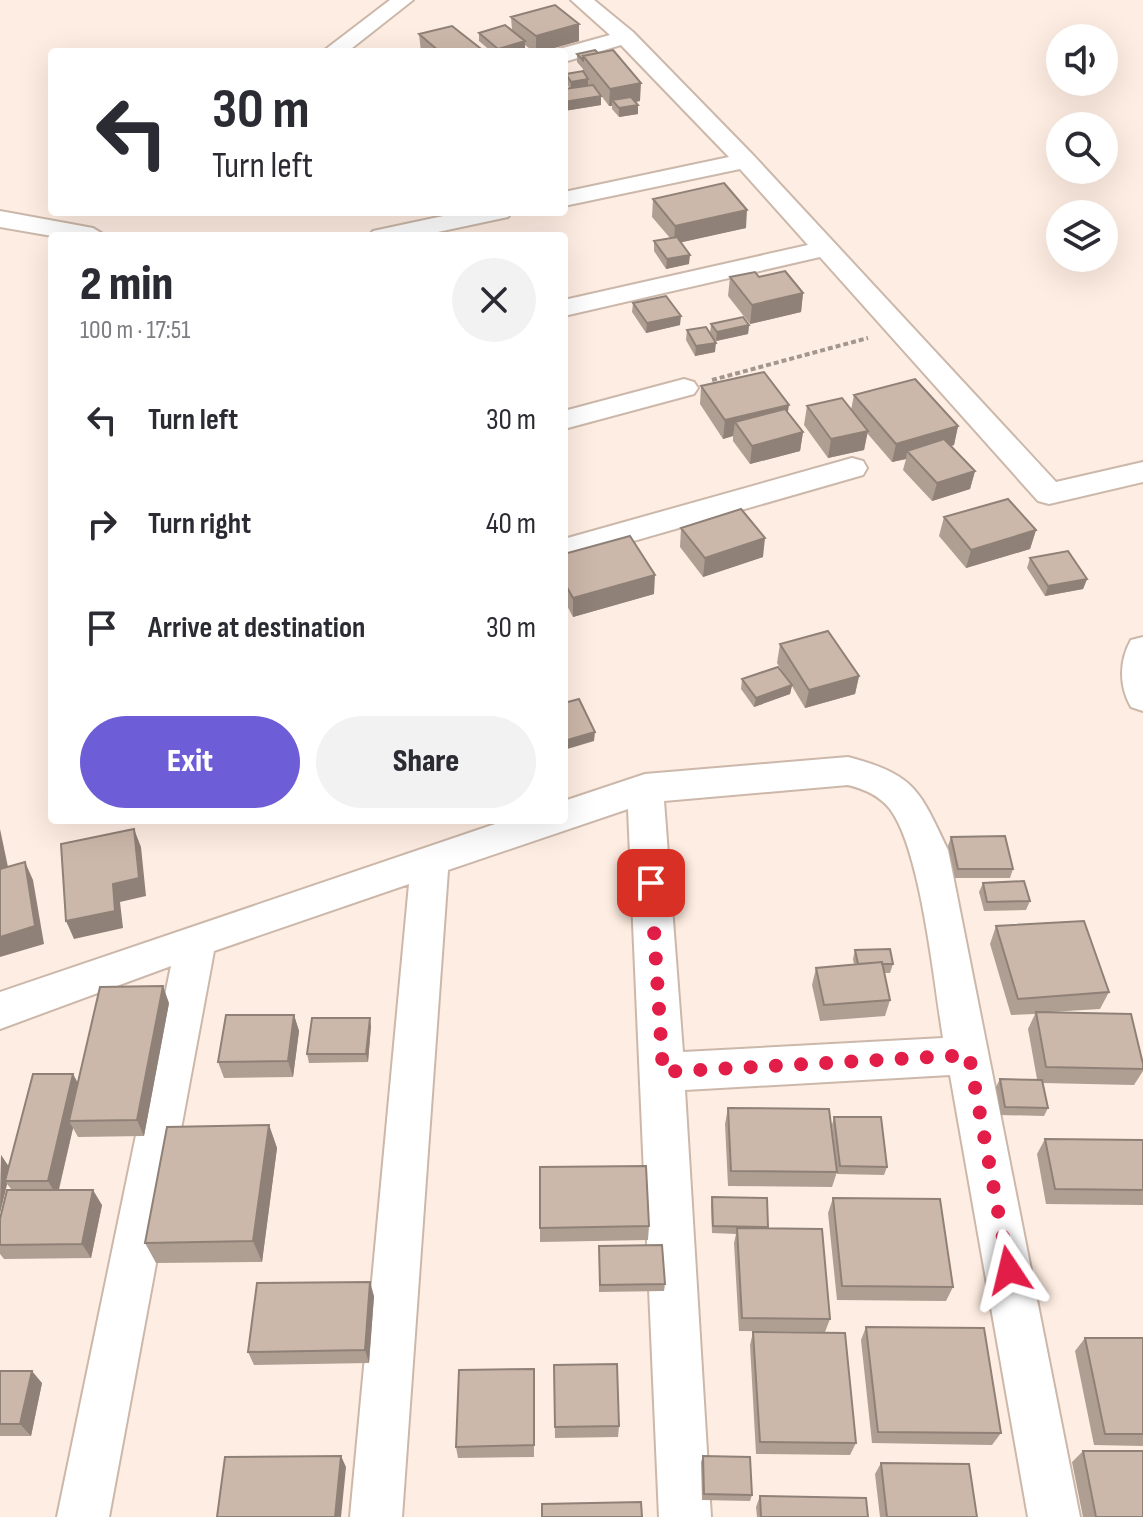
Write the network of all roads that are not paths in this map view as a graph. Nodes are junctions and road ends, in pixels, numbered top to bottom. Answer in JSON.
{"nodes":[{"id":1,"x":403,"y":0,"type":"edge"},
{"id":2,"x":581,"y":0,"type":"edge"},
{"id":3,"x":625,"y":37,"type":"junction"},
{"id":4,"x":338,"y":48,"type":"edge"},
{"id":5,"x":568,"y":54,"type":"edge"},
{"id":6,"x":746,"y":161,"type":"junction"},
{"id":7,"x":568,"y":198,"type":"edge"},
{"id":8,"x":48,"y":207,"type":"edge"},
{"id":9,"x":480,"y":216,"type":"edge"},
{"id":10,"x":2,"y":219,"type":"edge"},
{"id":11,"x":72,"y":232,"type":"edge"},
{"id":12,"x":402,"y":232,"type":"edge"},
{"id":13,"x":823,"y":249,"type":"junction"},
{"id":14,"x":568,"y":307,"type":"edge"},
{"id":15,"x":684,"y":388,"type":"road end"},
{"id":16,"x":568,"y":419,"type":"edge"},
{"id":17,"x":852,"y":468,"type":"dead end"},
{"id":18,"x":1143,"y":472,"type":"edge"},
{"id":19,"x":568,"y":549,"type":"edge"},
{"id":20,"x":1143,"y":649,"type":"edge"},
{"id":21,"x":1143,"y":698,"type":"edge"},
{"id":22,"x":645,"y":788,"type":"junction"},
{"id":23,"x":568,"y":815,"type":"edge"},
{"id":24,"x":539,"y":824,"type":"edge"},
{"id":25,"x":430,"y":861,"type":"junction"},
{"id":26,"x":196,"y":941,"type":"junction"},
{"id":27,"x":0,"y":1011,"type":"edge"},
{"id":28,"x":969,"y":1055,"type":"junction"},
{"id":29,"x":663,"y":1072,"type":"junction"},
{"id":30,"x":83,"y":1517,"type":"edge"},
{"id":31,"x":376,"y":1517,"type":"edge"},
{"id":32,"x":685,"y":1517,"type":"edge"},
{"id":33,"x":1054,"y":1517,"type":"edge"}],
"edges":[{"from":1,"to":4,"type":"street"},
{"from":2,"to":3,"type":"street"},
{"from":3,"to":5,"type":"street"},
{"from":3,"to":6,"type":"street"},
{"from":6,"to":7,"type":"street"},
{"from":6,"to":13,"type":"street"},
{"from":8,"to":10,"type":"street"},
{"from":9,"to":12,"type":"street"},
{"from":10,"to":11,"type":"street"},
{"from":13,"to":14,"type":"street"},
{"from":13,"to":18,"type":"street"},
{"from":15,"to":16,"type":"street"},
{"from":17,"to":19,"type":"street"},
{"from":20,"to":21,"type":"street"},
{"from":22,"to":23,"type":"street"},
{"from":22,"to":28,"type":"street"},
{"from":22,"to":29,"type":"street"},
{"from":24,"to":25,"type":"street"},
{"from":25,"to":26,"type":"street"},
{"from":25,"to":31,"type":"street"},
{"from":26,"to":27,"type":"street"},
{"from":26,"to":30,"type":"street"},
{"from":28,"to":29,"type":"street"},
{"from":28,"to":33,"type":"street"},
{"from":29,"to":32,"type":"street"}]}
